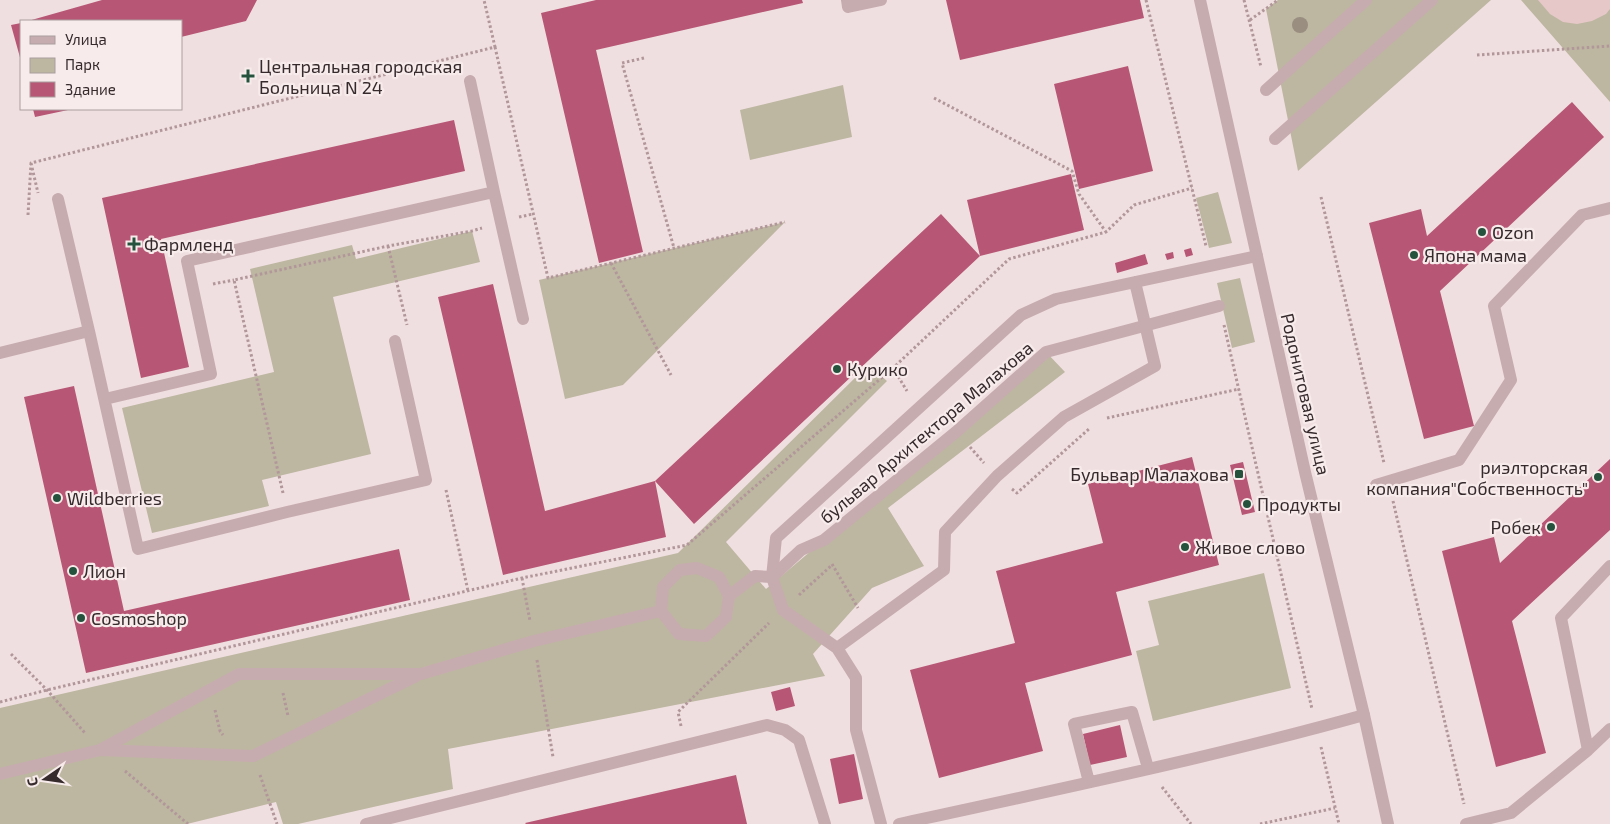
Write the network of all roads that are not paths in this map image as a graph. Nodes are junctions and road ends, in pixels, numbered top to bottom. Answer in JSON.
{"nodes":[{"id":1,"x":847,"y":0,"type":"edge"},
{"id":2,"x":881,"y":0,"type":"edge"},
{"id":3,"x":1200,"y":0,"type":"edge"},
{"id":4,"x":1366,"y":0,"type":"edge"},
{"id":5,"x":1432,"y":0,"type":"edge"},
{"id":6,"x":470,"y":81,"type":"dead end"},
{"id":7,"x":1266,"y":90,"type":"road end"},
{"id":8,"x":1275,"y":139,"type":"dead end"},
{"id":9,"x":494,"y":192,"type":"junction"},
{"id":10,"x":58,"y":199,"type":"dead end"},
{"id":11,"x":1610,"y":208,"type":"edge"},
{"id":12,"x":1257,"y":256,"type":"junction"},
{"id":13,"x":1135,"y":282,"type":"junction"},
{"id":14,"x":1219,"y":306,"type":"road end"},
{"id":15,"x":523,"y":319,"type":"dead end"},
{"id":16,"x":1146,"y":326,"type":"junction"},
{"id":17,"x":89,"y":331,"type":"junction"},
{"id":18,"x":395,"y":341,"type":"dead end"},
{"id":19,"x":0,"y":353,"type":"edge"},
{"id":20,"x":105,"y":399,"type":"junction"},
{"id":21,"x":1382,"y":484,"type":"road end"},
{"id":22,"x":1610,"y":566,"type":"edge"},
{"id":23,"x":772,"y":576,"type":"junction"},
{"id":24,"x":729,"y":596,"type":"junction"},
{"id":25,"x":660,"y":611,"type":"junction"},
{"id":26,"x":837,"y":648,"type":"junction"},
{"id":27,"x":421,"y":674,"type":"junction"},
{"id":28,"x":1364,"y":715,"type":"junction"},
{"id":29,"x":1610,"y":729,"type":"edge"},
{"id":30,"x":100,"y":750,"type":"junction"},
{"id":31,"x":1588,"y":750,"type":"junction"},
{"id":32,"x":1148,"y":768,"type":"junction"},
{"id":33,"x":0,"y":774,"type":"edge"},
{"id":34,"x":1089,"y":782,"type":"junction"},
{"id":35,"x":366,"y":824,"type":"edge"},
{"id":36,"x":826,"y":824,"type":"edge"},
{"id":37,"x":881,"y":824,"type":"edge"},
{"id":38,"x":899,"y":824,"type":"edge"},
{"id":39,"x":1388,"y":824,"type":"edge"},
{"id":40,"x":1467,"y":824,"type":"edge"}],
"edges":[{"from":1,"to":2,"type":"street"},
{"from":3,"to":12,"type":"street","name":"Родонитовая улица"},
{"from":4,"to":7,"type":"street"},
{"from":5,"to":8,"type":"street"},
{"from":6,"to":9,"type":"street"},
{"from":9,"to":15,"type":"street"},
{"from":9,"to":20,"type":"street"},
{"from":10,"to":17,"type":"street"},
{"from":11,"to":21,"type":"street"},
{"from":12,"to":13,"type":"street"},
{"from":12,"to":28,"type":"street","name":"Родонитовая улица"},
{"from":13,"to":16,"type":"street"},
{"from":13,"to":23,"type":"street"},
{"from":14,"to":16,"type":"street","name":"бульвар Архитектора Малахова"},
{"from":16,"to":23,"type":"street","name":"бульвар Архитектора Малахова"},
{"from":16,"to":26,"type":"street"},
{"from":17,"to":19,"type":"street"},
{"from":17,"to":20,"type":"street"},
{"from":18,"to":20,"type":"street"},
{"from":22,"to":31,"type":"street"},
{"from":23,"to":24,"type":"street"},
{"from":23,"to":26,"type":"street"},
{"from":24,"to":25,"type":"street"},
{"from":24,"to":25,"type":"street"},
{"from":25,"to":27,"type":"street"},
{"from":26,"to":37,"type":"street"},
{"from":27,"to":30,"type":"street"},
{"from":27,"to":30,"type":"street"},
{"from":28,"to":32,"type":"street"},
{"from":28,"to":39,"type":"street","name":"Родонитовая улица"},
{"from":29,"to":31,"type":"street"},
{"from":30,"to":33,"type":"street"},
{"from":31,"to":40,"type":"street"},
{"from":32,"to":34,"type":"street"},
{"from":32,"to":34,"type":"street"},
{"from":34,"to":38,"type":"street"},
{"from":35,"to":36,"type":"street"}]}
